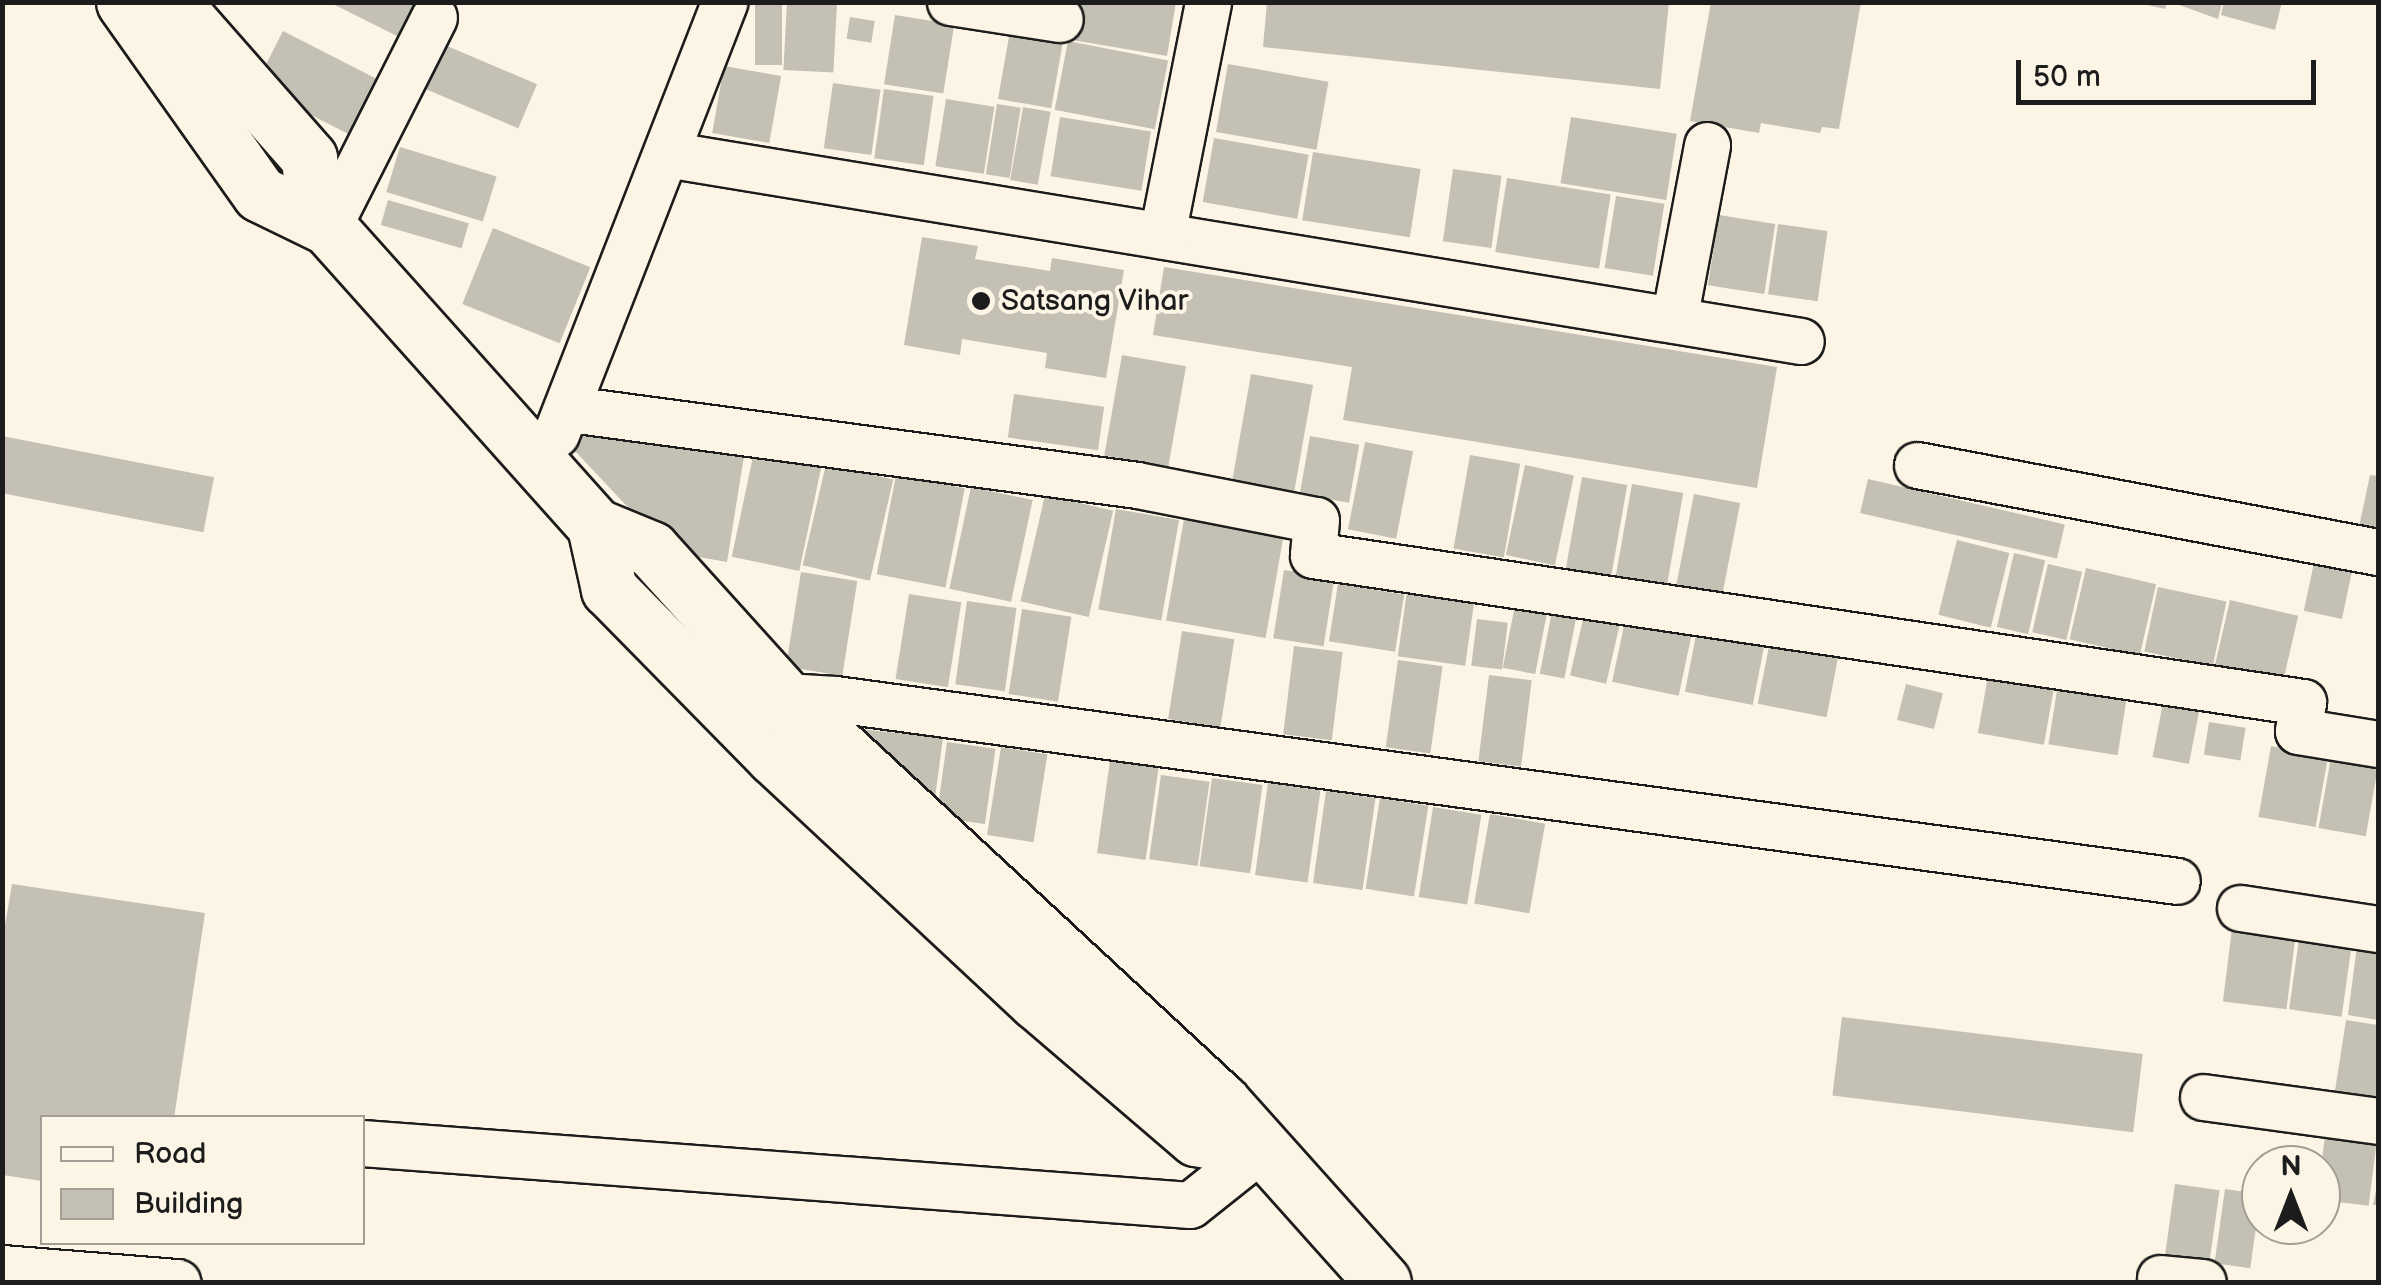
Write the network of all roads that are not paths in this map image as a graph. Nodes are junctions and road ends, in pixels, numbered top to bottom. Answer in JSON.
{"nodes":[{"id":1,"x":124,"y":2,"type":"edge"},
{"id":2,"x":172,"y":2,"type":"edge"},
{"id":3,"x":724,"y":2,"type":"edge"},
{"id":4,"x":950,"y":2,"type":"edge"},
{"id":5,"x":1208,"y":2,"type":"edge"},
{"id":6,"x":434,"y":17,"type":"dead end"},
{"id":7,"x":1060,"y":18,"type":"dead end"},
{"id":8,"x":1706,"y":144,"type":"dead end"},
{"id":9,"x":666,"y":154,"type":"junction"},
{"id":10,"x":321,"y":222,"type":"junction"},
{"id":11,"x":1162,"y":235,"type":"junction"},
{"id":12,"x":1674,"y":320,"type":"junction"},
{"id":13,"x":1802,"y":341,"type":"dead end"},
{"id":14,"x":570,"y":409,"type":"junction"},
{"id":15,"x":1916,"y":465,"type":"dead end"},
{"id":16,"x":539,"y":467,"type":"junction"},
{"id":17,"x":2378,"y":552,"type":"edge"},
{"id":18,"x":766,"y":713,"type":"junction"},
{"id":19,"x":2378,"y":744,"type":"edge"},
{"id":20,"x":2177,"y":881,"type":"dead end"},
{"id":21,"x":2240,"y":908,"type":"dead end"},
{"id":22,"x":2378,"y":929,"type":"edge"},
{"id":23,"x":2203,"y":1097,"type":"dead end"},
{"id":24,"x":2378,"y":1122,"type":"edge"},
{"id":25,"x":365,"y":1143,"type":"edge"},
{"id":26,"x":1258,"y":1150,"type":"junction"},
{"id":27,"x":2,"y":1268,"type":"edge"},
{"id":28,"x":177,"y":1282,"type":"edge"},
{"id":29,"x":1383,"y":1282,"type":"edge"}],
"edges":[{"from":1,"to":10,"type":"main road"},
{"from":2,"to":10,"type":"main road"},
{"from":3,"to":9,"type":"street"},
{"from":4,"to":7,"type":"street"},
{"from":5,"to":11,"type":"street"},
{"from":6,"to":10,"type":"street"},
{"from":8,"to":12,"type":"street"},
{"from":9,"to":11,"type":"street"},
{"from":9,"to":14,"type":"street"},
{"from":10,"to":16,"type":"main road"},
{"from":11,"to":12,"type":"street"},
{"from":12,"to":13,"type":"street"},
{"from":14,"to":16,"type":"street"},
{"from":14,"to":19,"type":"street"},
{"from":15,"to":17,"type":"street"},
{"from":16,"to":18,"type":"main road"},
{"from":18,"to":20,"type":"street"},
{"from":18,"to":26,"type":"main road"},
{"from":21,"to":22,"type":"street"},
{"from":23,"to":24,"type":"street"},
{"from":25,"to":26,"type":"street"},
{"from":26,"to":29,"type":"main road"},
{"from":27,"to":28,"type":"street"}]}
